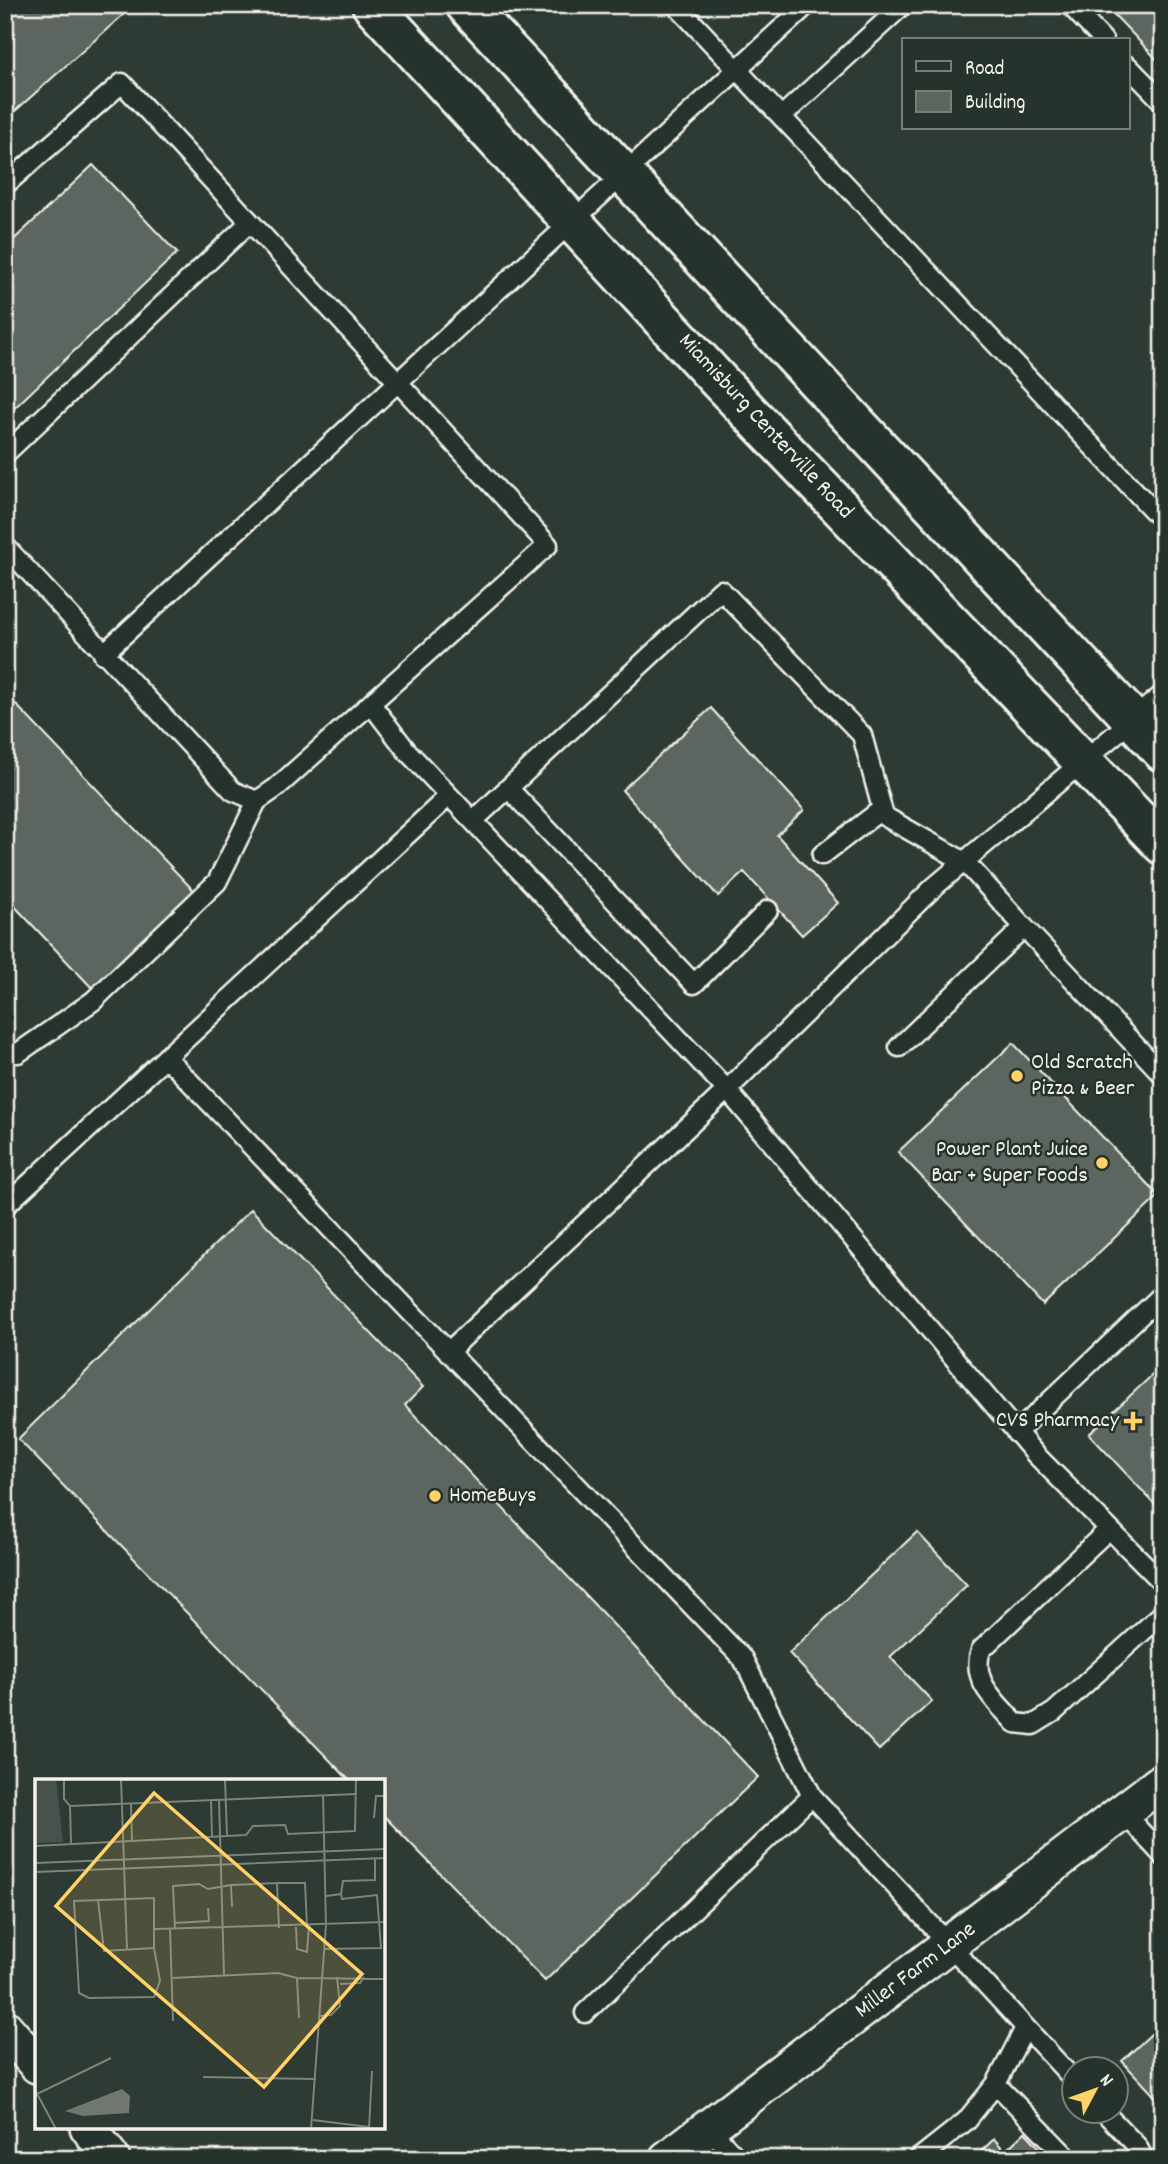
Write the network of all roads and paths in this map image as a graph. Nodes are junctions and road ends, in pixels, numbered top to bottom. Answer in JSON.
{"nodes":[{"id":1,"x":372,"y":5,"type":"edge"},
{"id":2,"x":466,"y":5,"type":"edge"},
{"id":3,"x":676,"y":5,"type":"edge"},
{"id":4,"x":807,"y":5,"type":"edge"},
{"id":5,"x":903,"y":5,"type":"edge"},
{"id":6,"x":1070,"y":5,"type":"edge"},
{"id":7,"x":1101,"y":38,"type":"edge"},
{"id":8,"x":1130,"y":68,"type":"edge"},
{"id":9,"x":738,"y":69,"type":"junction"},
{"id":10,"x":1163,"y":102,"type":"edge"},
{"id":11,"x":782,"y":116,"type":"junction"},
{"id":12,"x":626,"y":175,"type":"junction"},
{"id":13,"x":5,"y":185,"type":"edge"},
{"id":14,"x":574,"y":221,"type":"junction"},
{"id":15,"x":250,"y":222,"type":"junction"},
{"id":16,"x":398,"y":382,"type":"junction"},
{"id":17,"x":5,"y":454,"type":"edge"},
{"id":18,"x":1163,"y":520,"type":"edge"},
{"id":19,"x":5,"y":546,"type":"edge"},
{"id":20,"x":103,"y":653,"type":"junction"},
{"id":21,"x":1163,"y":694,"type":"edge"},
{"id":22,"x":371,"y":705,"type":"junction"},
{"id":23,"x":1133,"y":721,"type":"junction"},
{"id":24,"x":1163,"y":752,"type":"edge"},
{"id":25,"x":1085,"y":763,"type":"junction"},
{"id":26,"x":508,"y":788,"type":"junction"},
{"id":27,"x":449,"y":796,"type":"junction"},
{"id":28,"x":257,"y":801,"type":"junction"},
{"id":29,"x":882,"y":808,"type":"junction"},
{"id":30,"x":473,"y":821,"type":"junction"},
{"id":31,"x":1163,"y":845,"type":"edge"},
{"id":32,"x":822,"y":855,"type":"dead end"},
{"id":33,"x":965,"y":862,"type":"junction"},
{"id":34,"x":768,"y":910,"type":"dead end"},
{"id":35,"x":1024,"y":927,"type":"junction"},
{"id":36,"x":899,"y":1047,"type":"dead end"},
{"id":37,"x":5,"y":1052,"type":"edge"},
{"id":38,"x":166,"y":1057,"type":"junction"},
{"id":39,"x":1163,"y":1075,"type":"edge"},
{"id":40,"x":727,"y":1090,"type":"junction"},
{"id":41,"x":5,"y":1206,"type":"edge"},
{"id":42,"x":1163,"y":1294,"type":"edge"},
{"id":43,"x":448,"y":1352,"type":"junction"},
{"id":44,"x":1016,"y":1433,"type":"junction"},
{"id":45,"x":1109,"y":1529,"type":"junction"},
{"id":46,"x":1163,"y":1583,"type":"edge"},
{"id":47,"x":1163,"y":1613,"type":"edge"},
{"id":48,"x":1163,"y":1781,"type":"edge"},
{"id":49,"x":812,"y":1796,"type":"junction"},
{"id":50,"x":1123,"y":1812,"type":"junction"},
{"id":51,"x":1163,"y":1856,"type":"edge"},
{"id":52,"x":948,"y":1946,"type":"junction"},
{"id":53,"x":585,"y":2013,"type":"dead end"},
{"id":54,"x":5,"y":2028,"type":"edge"},
{"id":55,"x":1024,"y":2030,"type":"junction"},
{"id":56,"x":35,"y":2063,"type":"edge"},
{"id":57,"x":1060,"y":2067,"type":"edge"},
{"id":58,"x":996,"y":2084,"type":"junction"},
{"id":59,"x":1118,"y":2126,"type":"edge"},
{"id":60,"x":709,"y":2127,"type":"junction"},
{"id":61,"x":90,"y":2129,"type":"edge"},
{"id":62,"x":112,"y":2159,"type":"edge"},
{"id":63,"x":667,"y":2159,"type":"edge"},
{"id":64,"x":738,"y":2159,"type":"edge"},
{"id":65,"x":918,"y":2159,"type":"edge"},
{"id":66,"x":1069,"y":2159,"type":"edge"},
{"id":67,"x":1144,"y":2159,"type":"edge"}],
"edges":[{"from":1,"to":14,"type":"main road","name":"Miamisburg Centerville Road"},
{"from":2,"to":12,"type":"main road"},
{"from":3,"to":9,"type":"lane"},
{"from":4,"to":9,"type":"lane"},
{"from":5,"to":11,"type":"lane"},
{"from":6,"to":7,"type":"lane"},
{"from":8,"to":10,"type":"lane"},
{"from":9,"to":11,"type":"lane"},
{"from":9,"to":12,"type":"lane"},
{"from":11,"to":18,"type":"lane"},
{"from":12,"to":14,"type":"lane"},
{"from":12,"to":23,"type":"main road"},
{"from":13,"to":15,"type":"lane"},
{"from":14,"to":16,"type":"lane"},
{"from":14,"to":25,"type":"main road","name":"Miamisburg Centerville Road"},
{"from":15,"to":16,"type":"lane"},
{"from":15,"to":17,"type":"lane"},
{"from":16,"to":20,"type":"lane"},
{"from":16,"to":22,"type":"lane"},
{"from":19,"to":20,"type":"lane"},
{"from":20,"to":28,"type":"lane"},
{"from":21,"to":23,"type":"lane"},
{"from":22,"to":27,"type":"lane"},
{"from":22,"to":28,"type":"lane"},
{"from":23,"to":24,"type":"main road"},
{"from":23,"to":25,"type":"lane"},
{"from":25,"to":31,"type":"main road","name":"Miamisburg Centerville Road"},
{"from":25,"to":33,"type":"lane"},
{"from":26,"to":29,"type":"lane"},
{"from":26,"to":30,"type":"lane"},
{"from":26,"to":34,"type":"lane"},
{"from":27,"to":30,"type":"lane"},
{"from":27,"to":38,"type":"lane"},
{"from":28,"to":37,"type":"lane"},
{"from":29,"to":32,"type":"lane"},
{"from":29,"to":33,"type":"lane"},
{"from":30,"to":40,"type":"lane"},
{"from":33,"to":35,"type":"lane"},
{"from":33,"to":40,"type":"lane"},
{"from":35,"to":36,"type":"lane"},
{"from":35,"to":39,"type":"lane"},
{"from":38,"to":41,"type":"lane"},
{"from":38,"to":43,"type":"lane"},
{"from":40,"to":43,"type":"lane"},
{"from":40,"to":44,"type":"lane"},
{"from":42,"to":44,"type":"lane"},
{"from":43,"to":49,"type":"lane"},
{"from":44,"to":45,"type":"lane"},
{"from":45,"to":46,"type":"lane"},
{"from":45,"to":47,"type":"lane"},
{"from":48,"to":50,"type":"street","name":"Miller Farm Lane"},
{"from":49,"to":52,"type":"lane"},
{"from":49,"to":53,"type":"lane"},
{"from":50,"to":51,"type":"lane"},
{"from":50,"to":52,"type":"street","name":"Miller Farm Lane"},
{"from":52,"to":55,"type":"lane"},
{"from":52,"to":60,"type":"street","name":"Miller Farm Lane"},
{"from":54,"to":56,"type":"street"},
{"from":55,"to":57,"type":"lane"},
{"from":55,"to":58,"type":"lane"},
{"from":58,"to":65,"type":"lane"},
{"from":58,"to":66,"type":"lane"},
{"from":59,"to":67,"type":"lane"},
{"from":60,"to":63,"type":"street","name":"Miller Farm Lane"},
{"from":60,"to":64,"type":"lane"},
{"from":61,"to":62,"type":"street"}]}
